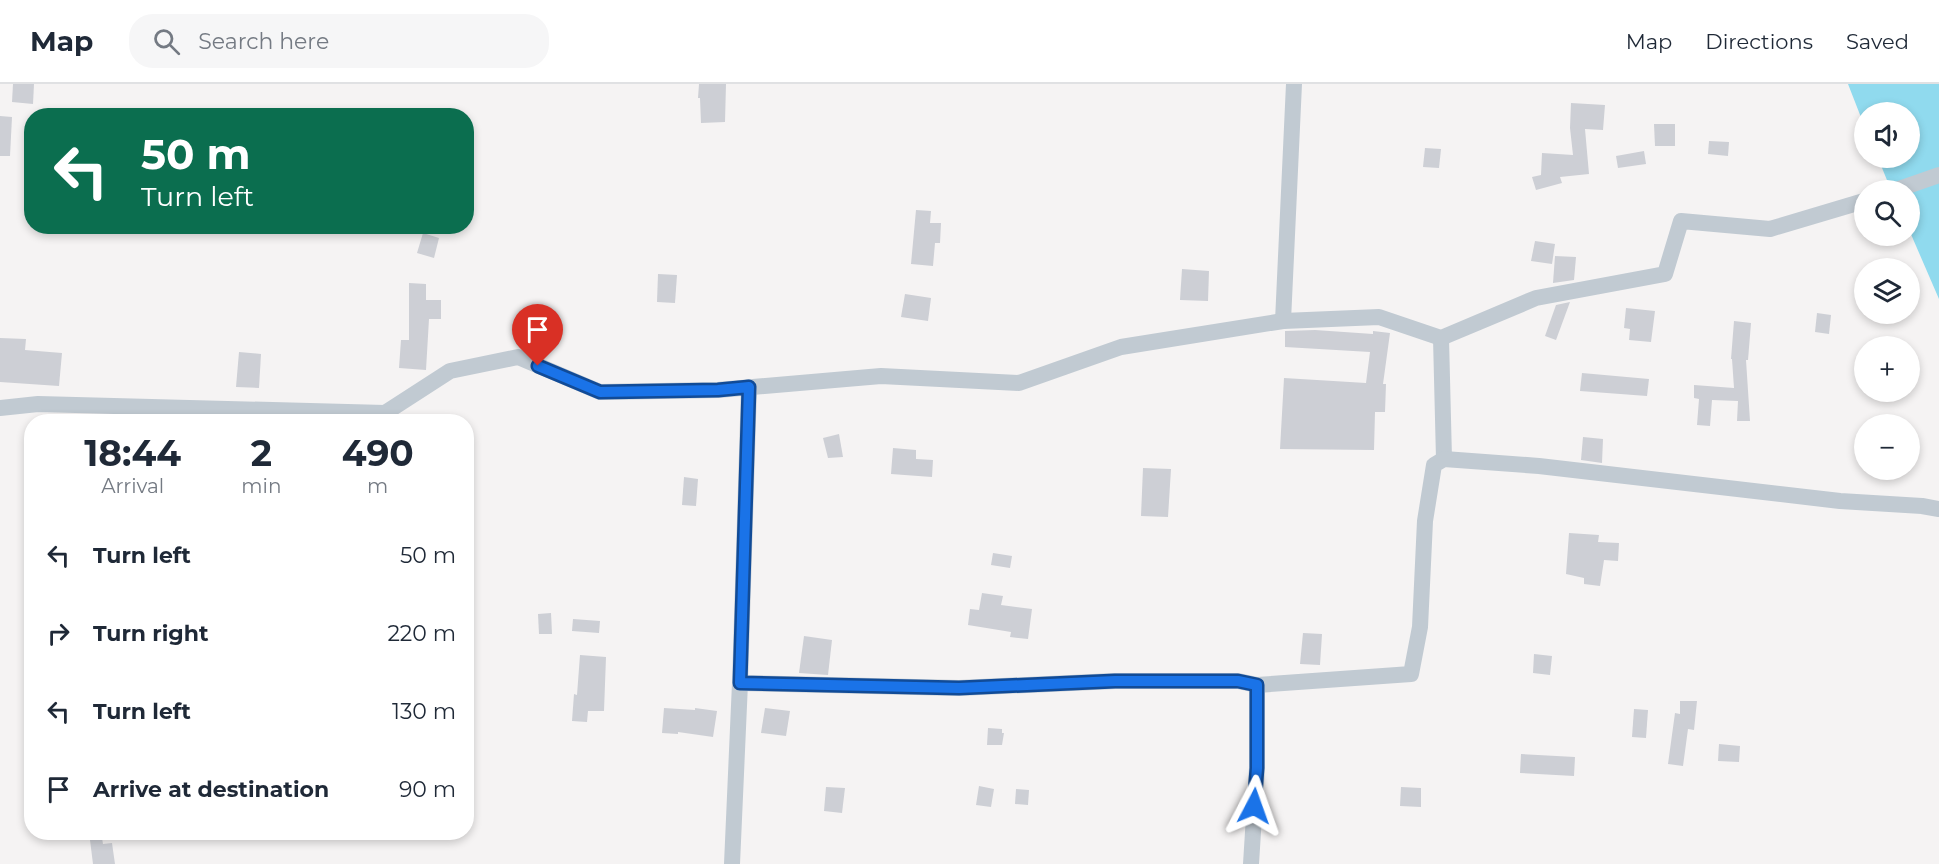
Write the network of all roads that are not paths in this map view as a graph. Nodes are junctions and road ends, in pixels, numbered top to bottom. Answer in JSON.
{"nodes":[{"id":1,"x":1294,"y":84,"type":"edge"},
{"id":2,"x":1939,"y":175,"type":"edge"},
{"id":3,"x":1920,"y":182,"type":"edge"},
{"id":4,"x":1854,"y":204,"type":"edge"},
{"id":5,"x":1284,"y":321,"type":"junction"},
{"id":6,"x":1442,"y":338,"type":"junction"},
{"id":7,"x":749,"y":387,"type":"junction"},
{"id":8,"x":0,"y":408,"type":"edge"},
{"id":9,"x":1444,"y":459,"type":"junction"},
{"id":10,"x":1939,"y":509,"type":"edge"},
{"id":11,"x":740,"y":683,"type":"junction"},
{"id":12,"x":1257,"y":685,"type":"junction"},
{"id":13,"x":732,"y":864,"type":"edge"},
{"id":14,"x":1251,"y":864,"type":"edge"}],
"edges":[{"from":1,"to":5,"type":"street"},
{"from":2,"to":3,"type":"street"},
{"from":4,"to":6,"type":"street"},
{"from":5,"to":6,"type":"street"},
{"from":5,"to":7,"type":"street"},
{"from":6,"to":9,"type":"street"},
{"from":7,"to":8,"type":"street"},
{"from":7,"to":11,"type":"street"},
{"from":9,"to":10,"type":"street"},
{"from":9,"to":12,"type":"street"},
{"from":11,"to":12,"type":"street"},
{"from":11,"to":13,"type":"street"},
{"from":12,"to":14,"type":"street"}]}
